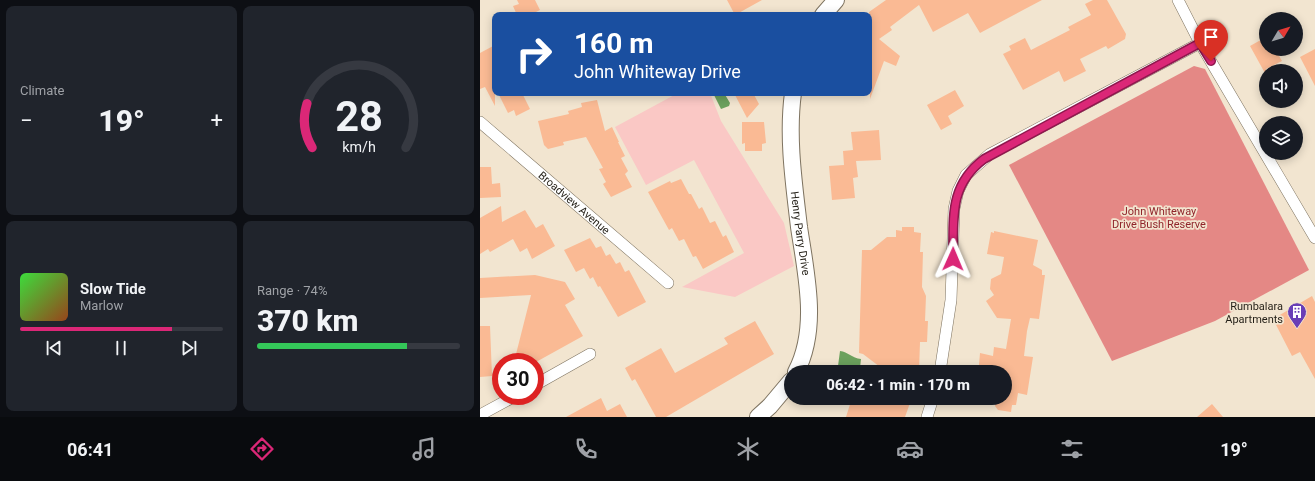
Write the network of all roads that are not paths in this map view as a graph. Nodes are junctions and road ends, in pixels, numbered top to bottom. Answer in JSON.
{"nodes":[{"id":1,"x":836,"y":0,"type":"edge"},
{"id":2,"x":1178,"y":0,"type":"edge"},
{"id":3,"x":826,"y":12,"type":"edge"},
{"id":4,"x":1200,"y":43,"type":"junction"},
{"id":5,"x":793,"y":96,"type":"edge"},
{"id":6,"x":480,"y":122,"type":"edge"},
{"id":7,"x":1315,"y":238,"type":"edge"},
{"id":8,"x":668,"y":283,"type":"dead end"},
{"id":9,"x":590,"y":354,"type":"dead end"},
{"id":10,"x":798,"y":365,"type":"edge"},
{"id":11,"x":941,"y":365,"type":"edge"},
{"id":12,"x":544,"y":380,"type":"edge"},
{"id":13,"x":784,"y":389,"type":"edge"},
{"id":14,"x":498,"y":405,"type":"edge"},
{"id":15,"x":931,"y":405,"type":"edge"},
{"id":16,"x":480,"y":415,"type":"edge"},
{"id":17,"x":758,"y":417,"type":"edge"},
{"id":18,"x":927,"y":417,"type":"edge"}],
"edges":[{"from":1,"to":3,"type":"main road"},
{"from":2,"to":4,"type":"street"},
{"from":4,"to":7,"type":"street"},
{"from":4,"to":11,"type":"street"},
{"from":5,"to":10,"type":"main road","name":"Henry Parry Drive"},
{"from":6,"to":8,"type":"street","name":"Broadview Avenue"},
{"from":9,"to":12,"type":"street"},
{"from":13,"to":17,"type":"main road"},
{"from":14,"to":16,"type":"street"},
{"from":15,"to":18,"type":"street"}]}
